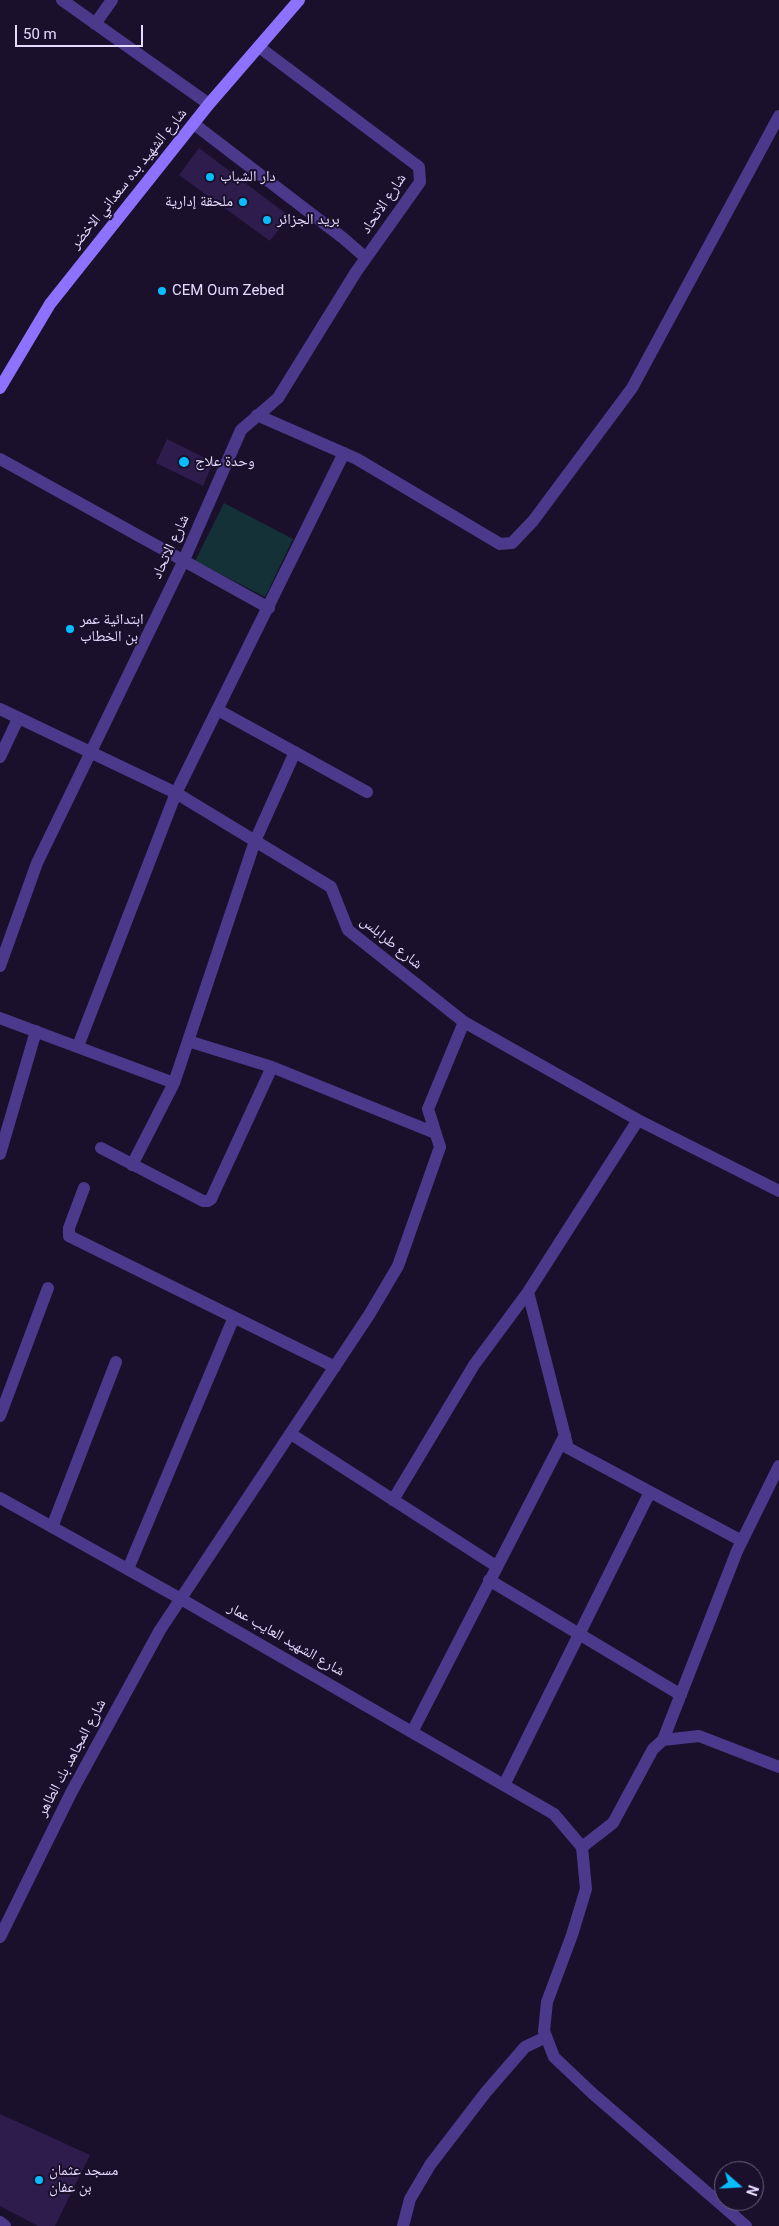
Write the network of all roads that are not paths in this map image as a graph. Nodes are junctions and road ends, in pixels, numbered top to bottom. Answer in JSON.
{"nodes":[{"id":1,"x":62,"y":0,"type":"edge"},
{"id":2,"x":112,"y":0,"type":"edge"},
{"id":3,"x":299,"y":0,"type":"edge"},
{"id":4,"x":95,"y":24,"type":"junction"},
{"id":5,"x":259,"y":47,"type":"junction"},
{"id":6,"x":209,"y":104,"type":"junction"},
{"id":7,"x":779,"y":116,"type":"edge"},
{"id":8,"x":194,"y":124,"type":"junction"},
{"id":9,"x":366,"y":258,"type":"junction"},
{"id":10,"x":3,"y":374,"type":"edge"},
{"id":11,"x":0,"y":388,"type":"edge"},
{"id":12,"x":257,"y":415,"type":"junction"},
{"id":13,"x":344,"y":453,"type":"junction"},
{"id":14,"x":0,"y":459,"type":"edge"},
{"id":15,"x":183,"y":562,"type":"junction"},
{"id":16,"x":268,"y":608,"type":"junction"},
{"id":17,"x":0,"y":709,"type":"edge"},
{"id":18,"x":218,"y":710,"type":"junction"},
{"id":19,"x":18,"y":719,"type":"junction"},
{"id":20,"x":91,"y":752,"type":"junction"},
{"id":21,"x":295,"y":752,"type":"junction"},
{"id":22,"x":0,"y":757,"type":"edge"},
{"id":23,"x":367,"y":792,"type":"dead end"},
{"id":24,"x":176,"y":793,"type":"junction"},
{"id":25,"x":256,"y":841,"type":"junction"},
{"id":26,"x":0,"y":966,"type":"edge"},
{"id":27,"x":0,"y":1018,"type":"edge"},
{"id":28,"x":464,"y":1022,"type":"junction"},
{"id":29,"x":36,"y":1031,"type":"junction"},
{"id":30,"x":188,"y":1041,"type":"junction"},
{"id":31,"x":78,"y":1046,"type":"junction"},
{"id":32,"x":272,"y":1067,"type":"junction"},
{"id":33,"x":174,"y":1083,"type":"junction"},
{"id":34,"x":638,"y":1120,"type":"junction"},
{"id":35,"x":435,"y":1133,"type":"junction"},
{"id":36,"x":101,"y":1148,"type":"dead end"},
{"id":37,"x":0,"y":1154,"type":"edge"},
{"id":38,"x":132,"y":1165,"type":"junction"},
{"id":39,"x":84,"y":1188,"type":"dead end"},
{"id":40,"x":779,"y":1191,"type":"edge"},
{"id":41,"x":48,"y":1288,"type":"dead end"},
{"id":42,"x":528,"y":1292,"type":"junction"},
{"id":43,"x":234,"y":1317,"type":"junction"},
{"id":44,"x":116,"y":1362,"type":"dead end"},
{"id":45,"x":335,"y":1367,"type":"junction"},
{"id":46,"x":0,"y":1416,"type":"edge"},
{"id":47,"x":291,"y":1434,"type":"junction"},
{"id":48,"x":565,"y":1435,"type":"junction"},
{"id":49,"x":779,"y":1466,"type":"edge"},
{"id":50,"x":650,"y":1492,"type":"junction"},
{"id":51,"x":0,"y":1498,"type":"edge"},
{"id":52,"x":393,"y":1500,"type":"junction"},
{"id":53,"x":52,"y":1527,"type":"junction"},
{"id":54,"x":742,"y":1541,"type":"junction"},
{"id":55,"x":496,"y":1566,"type":"junction"},
{"id":56,"x":128,"y":1569,"type":"junction"},
{"id":57,"x":489,"y":1580,"type":"junction"},
{"id":58,"x":181,"y":1598,"type":"junction"},
{"id":59,"x":579,"y":1634,"type":"junction"},
{"id":60,"x":680,"y":1695,"type":"junction"},
{"id":61,"x":412,"y":1732,"type":"junction"},
{"id":62,"x":663,"y":1740,"type":"junction"},
{"id":63,"x":779,"y":1767,"type":"edge"},
{"id":64,"x":504,"y":1785,"type":"junction"},
{"id":65,"x":582,"y":1847,"type":"junction"},
{"id":66,"x":0,"y":1937,"type":"edge"},
{"id":67,"x":546,"y":2037,"type":"junction"},
{"id":68,"x":0,"y":2222,"type":"edge"},
{"id":69,"x":5,"y":2226,"type":"edge"},
{"id":70,"x":403,"y":2226,"type":"edge"},
{"id":71,"x":746,"y":2226,"type":"edge"}],
"edges":[{"from":1,"to":4,"type":"street"},
{"from":2,"to":4,"type":"street"},
{"from":3,"to":5,"type":"main road","name":"شارع الشهيد بده سعداني الاخضر"},
{"from":4,"to":6,"type":"street"},
{"from":5,"to":6,"type":"main road","name":"شارع الشهيد بده سعداني الاخضر"},
{"from":5,"to":9,"type":"street","name":"شارع الاتحاد"},
{"from":6,"to":8,"type":"main road","name":"شارع الشهيد بده سعداني الاخضر"},
{"from":7,"to":13,"type":"street"},
{"from":8,"to":9,"type":"street"},
{"from":8,"to":10,"type":"main road","name":"شارع الشهيد بده سعداني الاخضر"},
{"from":9,"to":12,"type":"street","name":"شارع الاتحاد"},
{"from":10,"to":11,"type":"main road","name":"شارع الشهيد بده سعداني الاخضر"},
{"from":12,"to":13,"type":"street"},
{"from":12,"to":15,"type":"street","name":"شارع الاتحاد"},
{"from":13,"to":16,"type":"street"},
{"from":14,"to":15,"type":"street"},
{"from":15,"to":16,"type":"street"},
{"from":15,"to":20,"type":"street","name":"شارع الاتحاد"},
{"from":16,"to":18,"type":"street"},
{"from":17,"to":19,"type":"street","name":"شارع طرابلس"},
{"from":18,"to":21,"type":"street"},
{"from":18,"to":24,"type":"street"},
{"from":19,"to":20,"type":"street","name":"شارع طرابلس"},
{"from":19,"to":22,"type":"street"},
{"from":20,"to":24,"type":"street","name":"شارع طرابلس"},
{"from":20,"to":26,"type":"street","name":"شارع الاتحاد"},
{"from":21,"to":23,"type":"street"},
{"from":21,"to":25,"type":"street"},
{"from":24,"to":25,"type":"street","name":"شارع طرابلس"},
{"from":24,"to":31,"type":"street"},
{"from":25,"to":28,"type":"street","name":"شارع طرابلس"},
{"from":25,"to":30,"type":"street"},
{"from":27,"to":29,"type":"street"},
{"from":28,"to":34,"type":"street","name":"شارع طرابلس"},
{"from":28,"to":35,"type":"street","name":"شارع المجاهد بك الطاهر"},
{"from":29,"to":31,"type":"street"},
{"from":29,"to":37,"type":"street"},
{"from":30,"to":32,"type":"street"},
{"from":30,"to":33,"type":"street"},
{"from":31,"to":33,"type":"street"},
{"from":32,"to":35,"type":"street"},
{"from":32,"to":38,"type":"street"},
{"from":33,"to":38,"type":"street"},
{"from":34,"to":40,"type":"street","name":"شارع طرابلس"},
{"from":34,"to":42,"type":"street"},
{"from":35,"to":45,"type":"street","name":"شارع المجاهد بك الطاهر"},
{"from":36,"to":38,"type":"street"},
{"from":39,"to":43,"type":"street"},
{"from":41,"to":46,"type":"street"},
{"from":42,"to":48,"type":"street"},
{"from":42,"to":52,"type":"street"},
{"from":43,"to":45,"type":"street"},
{"from":43,"to":56,"type":"street"},
{"from":44,"to":53,"type":"street"},
{"from":45,"to":47,"type":"street","name":"شارع المجاهد بك الطاهر"},
{"from":47,"to":52,"type":"street"},
{"from":47,"to":58,"type":"street","name":"شارع المجاهد بك الطاهر"},
{"from":48,"to":50,"type":"street"},
{"from":48,"to":55,"type":"street"},
{"from":49,"to":54,"type":"street"},
{"from":50,"to":54,"type":"street"},
{"from":50,"to":59,"type":"street"},
{"from":51,"to":53,"type":"street","name":"شارع الشهيد العايب عمار"},
{"from":52,"to":55,"type":"street"},
{"from":53,"to":56,"type":"street","name":"شارع الشهيد العايب عمار"},
{"from":54,"to":60,"type":"street"},
{"from":55,"to":57,"type":"street"},
{"from":56,"to":58,"type":"street","name":"شارع الشهيد العايب عمار"},
{"from":57,"to":59,"type":"street"},
{"from":57,"to":61,"type":"street"},
{"from":58,"to":61,"type":"street","name":"شارع الشهيد العايب عمار"},
{"from":58,"to":66,"type":"street","name":"شارع المجاهد بك الطاهر"},
{"from":59,"to":60,"type":"street"},
{"from":59,"to":64,"type":"street"},
{"from":60,"to":62,"type":"street"},
{"from":61,"to":64,"type":"street","name":"شارع الشهيد العايب عمار"},
{"from":62,"to":63,"type":"street"},
{"from":62,"to":65,"type":"street"},
{"from":64,"to":65,"type":"street","name":"شارع الشهيد العايب عمار"},
{"from":65,"to":67,"type":"street"},
{"from":67,"to":70,"type":"street"},
{"from":67,"to":71,"type":"street"},
{"from":68,"to":69,"type":"street"}]}
